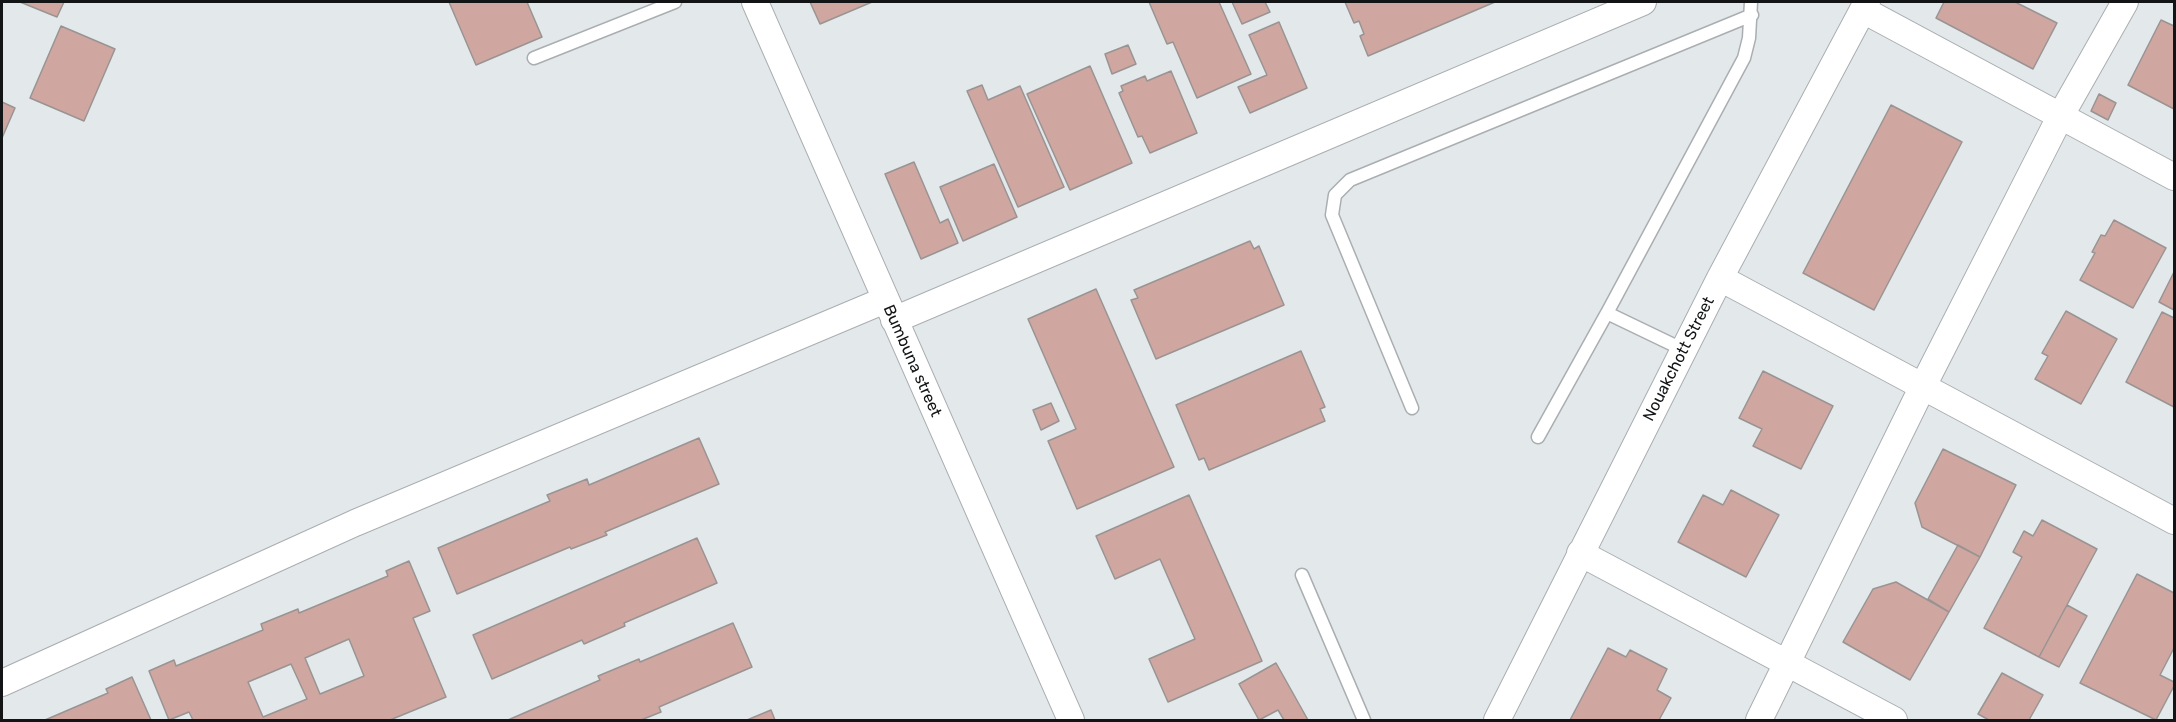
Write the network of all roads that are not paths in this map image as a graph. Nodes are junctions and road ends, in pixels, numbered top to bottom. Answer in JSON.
{"nodes":[{"id":1,"x":675,"y":2,"type":"edge"},
{"id":2,"x":754,"y":2,"type":"edge"},
{"id":3,"x":1751,"y":2,"type":"edge"},
{"id":4,"x":2125,"y":2,"type":"edge"},
{"id":5,"x":1628,"y":5,"type":"edge"},
{"id":6,"x":1865,"y":5,"type":"edge"},
{"id":7,"x":1752,"y":15,"type":"junction"},
{"id":8,"x":534,"y":58,"type":"dead end"},
{"id":9,"x":2061,"y":115,"type":"junction"},
{"id":10,"x":2175,"y":177,"type":"edge"},
{"id":11,"x":1720,"y":278,"type":"junction"},
{"id":12,"x":890,"y":310,"type":"junction"},
{"id":13,"x":1607,"y":313,"type":"junction"},
{"id":14,"x":1684,"y":350,"type":"junction"},
{"id":15,"x":1923,"y":386,"type":"junction"},
{"id":16,"x":1412,"y":408,"type":"dead end"},
{"id":17,"x":1538,"y":437,"type":"dead end"},
{"id":18,"x":2175,"y":521,"type":"edge"},
{"id":19,"x":1580,"y":553,"type":"junction"},
{"id":20,"x":1302,"y":575,"type":"dead end"},
{"id":21,"x":1789,"y":664,"type":"junction"},
{"id":22,"x":2,"y":683,"type":"edge"},
{"id":23,"x":1071,"y":720,"type":"edge"},
{"id":24,"x":1364,"y":720,"type":"edge"},
{"id":25,"x":1497,"y":720,"type":"edge"},
{"id":26,"x":1759,"y":720,"type":"edge"},
{"id":27,"x":1894,"y":720,"type":"edge"}],
"edges":[{"from":1,"to":8,"type":"lane"},
{"from":2,"to":12,"type":"street","name":"Bumbuna street"},
{"from":3,"to":7,"type":"lane"},
{"from":4,"to":9,"type":"street"},
{"from":5,"to":12,"type":"street"},
{"from":6,"to":9,"type":"street"},
{"from":6,"to":11,"type":"street","name":"Nouakchott Street"},
{"from":7,"to":13,"type":"lane"},
{"from":7,"to":16,"type":"lane"},
{"from":9,"to":10,"type":"street"},
{"from":9,"to":15,"type":"street"},
{"from":11,"to":14,"type":"street","name":"Nouakchott Street"},
{"from":11,"to":15,"type":"street"},
{"from":12,"to":22,"type":"street"},
{"from":12,"to":23,"type":"street","name":"Bumbuna street"},
{"from":13,"to":14,"type":"lane"},
{"from":13,"to":17,"type":"lane"},
{"from":14,"to":19,"type":"street","name":"Nouakchott Street"},
{"from":15,"to":18,"type":"street"},
{"from":15,"to":21,"type":"street"},
{"from":19,"to":21,"type":"street"},
{"from":19,"to":25,"type":"street","name":"Nouakchott Street"},
{"from":20,"to":24,"type":"lane"},
{"from":21,"to":26,"type":"street"},
{"from":21,"to":27,"type":"street"}]}
